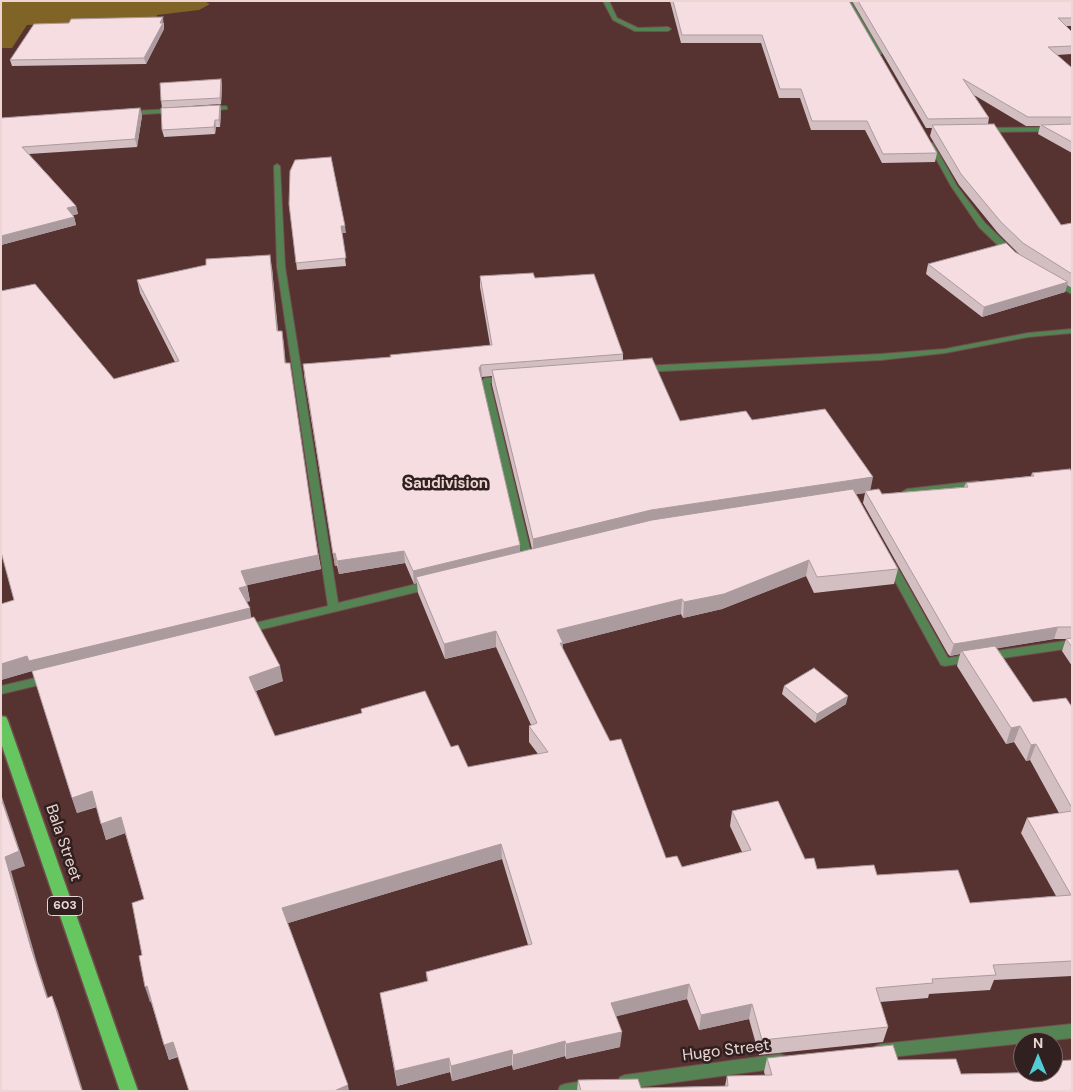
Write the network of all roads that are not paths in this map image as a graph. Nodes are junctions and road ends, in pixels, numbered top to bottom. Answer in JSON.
{"nodes":[{"id":1,"x":606,"y":1,"type":"edge"},
{"id":2,"x":848,"y":1,"type":"edge"},
{"id":3,"x":668,"y":29,"type":"dead end"},
{"id":4,"x":881,"y":58,"type":"edge"},
{"id":5,"x":225,"y":108,"type":"dead end"},
{"id":6,"x":196,"y":109,"type":"edge"},
{"id":7,"x":186,"y":110,"type":"edge"},
{"id":8,"x":119,"y":114,"type":"edge"},
{"id":9,"x":1072,"y":129,"type":"edge"},
{"id":10,"x":973,"y":131,"type":"edge"},
{"id":11,"x":928,"y":140,"type":"edge"},
{"id":12,"x":277,"y":166,"type":"dead end"},
{"id":13,"x":1016,"y":258,"type":"edge"},
{"id":14,"x":1048,"y":277,"type":"edge"},
{"id":15,"x":1072,"y":292,"type":"edge"},
{"id":16,"x":1072,"y":331,"type":"edge"},
{"id":17,"x":632,"y":370,"type":"edge"},
{"id":18,"x":514,"y":379,"type":"edge"},
{"id":19,"x":983,"y":483,"type":"edge"},
{"id":20,"x":894,"y":494,"type":"edge"},
{"id":21,"x":883,"y":550,"type":"edge"},
{"id":22,"x":528,"y":561,"type":"edge"},
{"id":23,"x":440,"y":582,"type":"edge"},
{"id":24,"x":334,"y":608,"type":"junction"},
{"id":25,"x":239,"y":631,"type":"edge"},
{"id":26,"x":1072,"y":644,"type":"edge"},
{"id":27,"x":58,"y":676,"type":"edge"},
{"id":28,"x":1,"y":690,"type":"edge"},
{"id":29,"x":1,"y":721,"type":"edge"},
{"id":30,"x":1072,"y":1031,"type":"edge"},
{"id":31,"x":863,"y":1053,"type":"edge"},
{"id":32,"x":794,"y":1060,"type":"edge"},
{"id":33,"x":129,"y":1091,"type":"edge"},
{"id":34,"x":565,"y":1091,"type":"edge"}],
"edges":[{"from":1,"to":3,"type":"street"},
{"from":2,"to":4,"type":"street"},
{"from":5,"to":6,"type":"street"},
{"from":7,"to":8,"type":"street"},
{"from":9,"to":10,"type":"street"},
{"from":11,"to":13,"type":"street"},
{"from":12,"to":24,"type":"street"},
{"from":14,"to":15,"type":"street"},
{"from":16,"to":17,"type":"street"},
{"from":18,"to":22,"type":"street"},
{"from":19,"to":20,"type":"street"},
{"from":21,"to":26,"type":"street"},
{"from":23,"to":24,"type":"street"},
{"from":24,"to":25,"type":"street"},
{"from":27,"to":28,"type":"street"},
{"from":29,"to":33,"type":"main road","name":"Bala Street","number":"603"},
{"from":30,"to":31,"type":"street"},
{"from":32,"to":34,"type":"street","name":"Hugo Street"}]}
